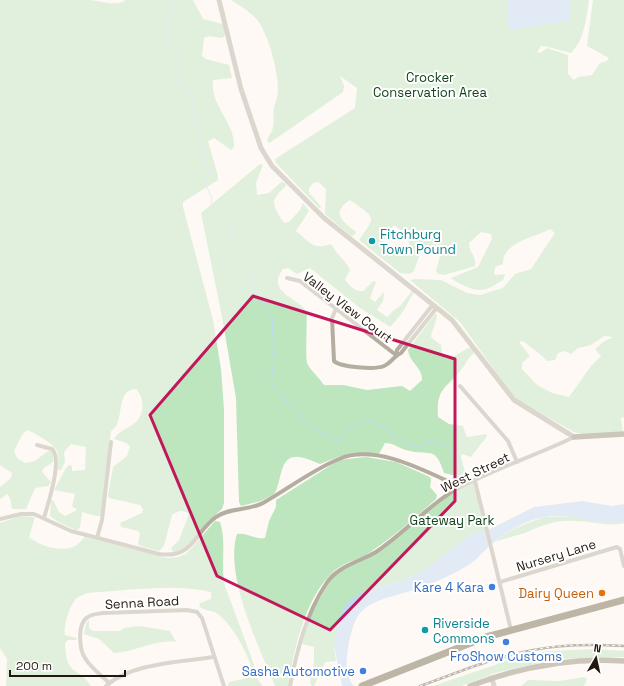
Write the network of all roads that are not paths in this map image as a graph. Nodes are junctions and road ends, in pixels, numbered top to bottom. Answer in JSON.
{"nodes":[{"id":1,"x":219,"y":0,"type":"edge"},
{"id":2,"x":287,"y":278,"type":"dead end"},
{"id":3,"x":434,"y":306,"type":"junction"},
{"id":4,"x":336,"y":309,"type":"junction"},
{"id":5,"x":396,"y":355,"type":"junction"},
{"id":6,"x":460,"y":386,"type":"dead end"},
{"id":7,"x":624,"y":434,"type":"edge"},
{"id":8,"x":574,"y":437,"type":"junction"},
{"id":9,"x":111,"y":442,"type":"dead end"},
{"id":10,"x":37,"y":445,"type":"dead end"},
{"id":11,"x":517,"y":462,"type":"junction"},
{"id":12,"x":475,"y":481,"type":"junction"},
{"id":13,"x":460,"y":487,"type":"junction"},
{"id":14,"x":44,"y":518,"type":"junction"},
{"id":15,"x":0,"y":519,"type":"edge"},
{"id":16,"x":98,"y":538,"type":"junction"},
{"id":17,"x":624,"y":566,"type":"edge"},
{"id":18,"x":500,"y":582,"type":"junction"},
{"id":19,"x":624,"y":600,"type":"edge"},
{"id":20,"x":510,"y":630,"type":"junction"},
{"id":21,"x":213,"y":657,"type":"junction"},
{"id":22,"x":624,"y":661,"type":"edge"},
{"id":23,"x":492,"y":678,"type":"junction"},
{"id":24,"x":108,"y":684,"type":"edge"},
{"id":25,"x":224,"y":686,"type":"edge"},
{"id":26,"x":290,"y":686,"type":"edge"},
{"id":27,"x":362,"y":686,"type":"edge"},
{"id":28,"x":470,"y":686,"type":"edge"},
{"id":29,"x":494,"y":686,"type":"edge"}],
"edges":[{"from":1,"to":3,"type":"street"},
{"from":2,"to":4,"type":"street","name":"Valley View Court"},
{"from":3,"to":5,"type":"street"},
{"from":3,"to":8,"type":"street"},
{"from":4,"to":5,"type":"street","name":"Valley View Court"},
{"from":4,"to":5,"type":"street"},
{"from":6,"to":11,"type":"street"},
{"from":7,"to":8,"type":"main road"},
{"from":8,"to":11,"type":"street","name":"West Street"},
{"from":9,"to":16,"type":"street"},
{"from":10,"to":14,"type":"street"},
{"from":11,"to":12,"type":"street","name":"West Street"},
{"from":12,"to":13,"type":"street","name":"West Street"},
{"from":12,"to":18,"type":"street"},
{"from":13,"to":16,"type":"street"},
{"from":13,"to":26,"type":"street","name":"West Street"},
{"from":14,"to":15,"type":"street"},
{"from":14,"to":16,"type":"street"},
{"from":17,"to":18,"type":"street","name":"Nursery Lane"},
{"from":18,"to":20,"type":"street"},
{"from":19,"to":20,"type":"highway"},
{"from":20,"to":27,"type":"highway"},
{"from":21,"to":24,"type":"street"},
{"from":21,"to":24,"type":"street","name":"Senna Road"},
{"from":21,"to":25,"type":"street","name":"Senna Road"},
{"from":22,"to":23,"type":"main road"},
{"from":23,"to":28,"type":"main road"},
{"from":23,"to":29,"type":"street"}]}
